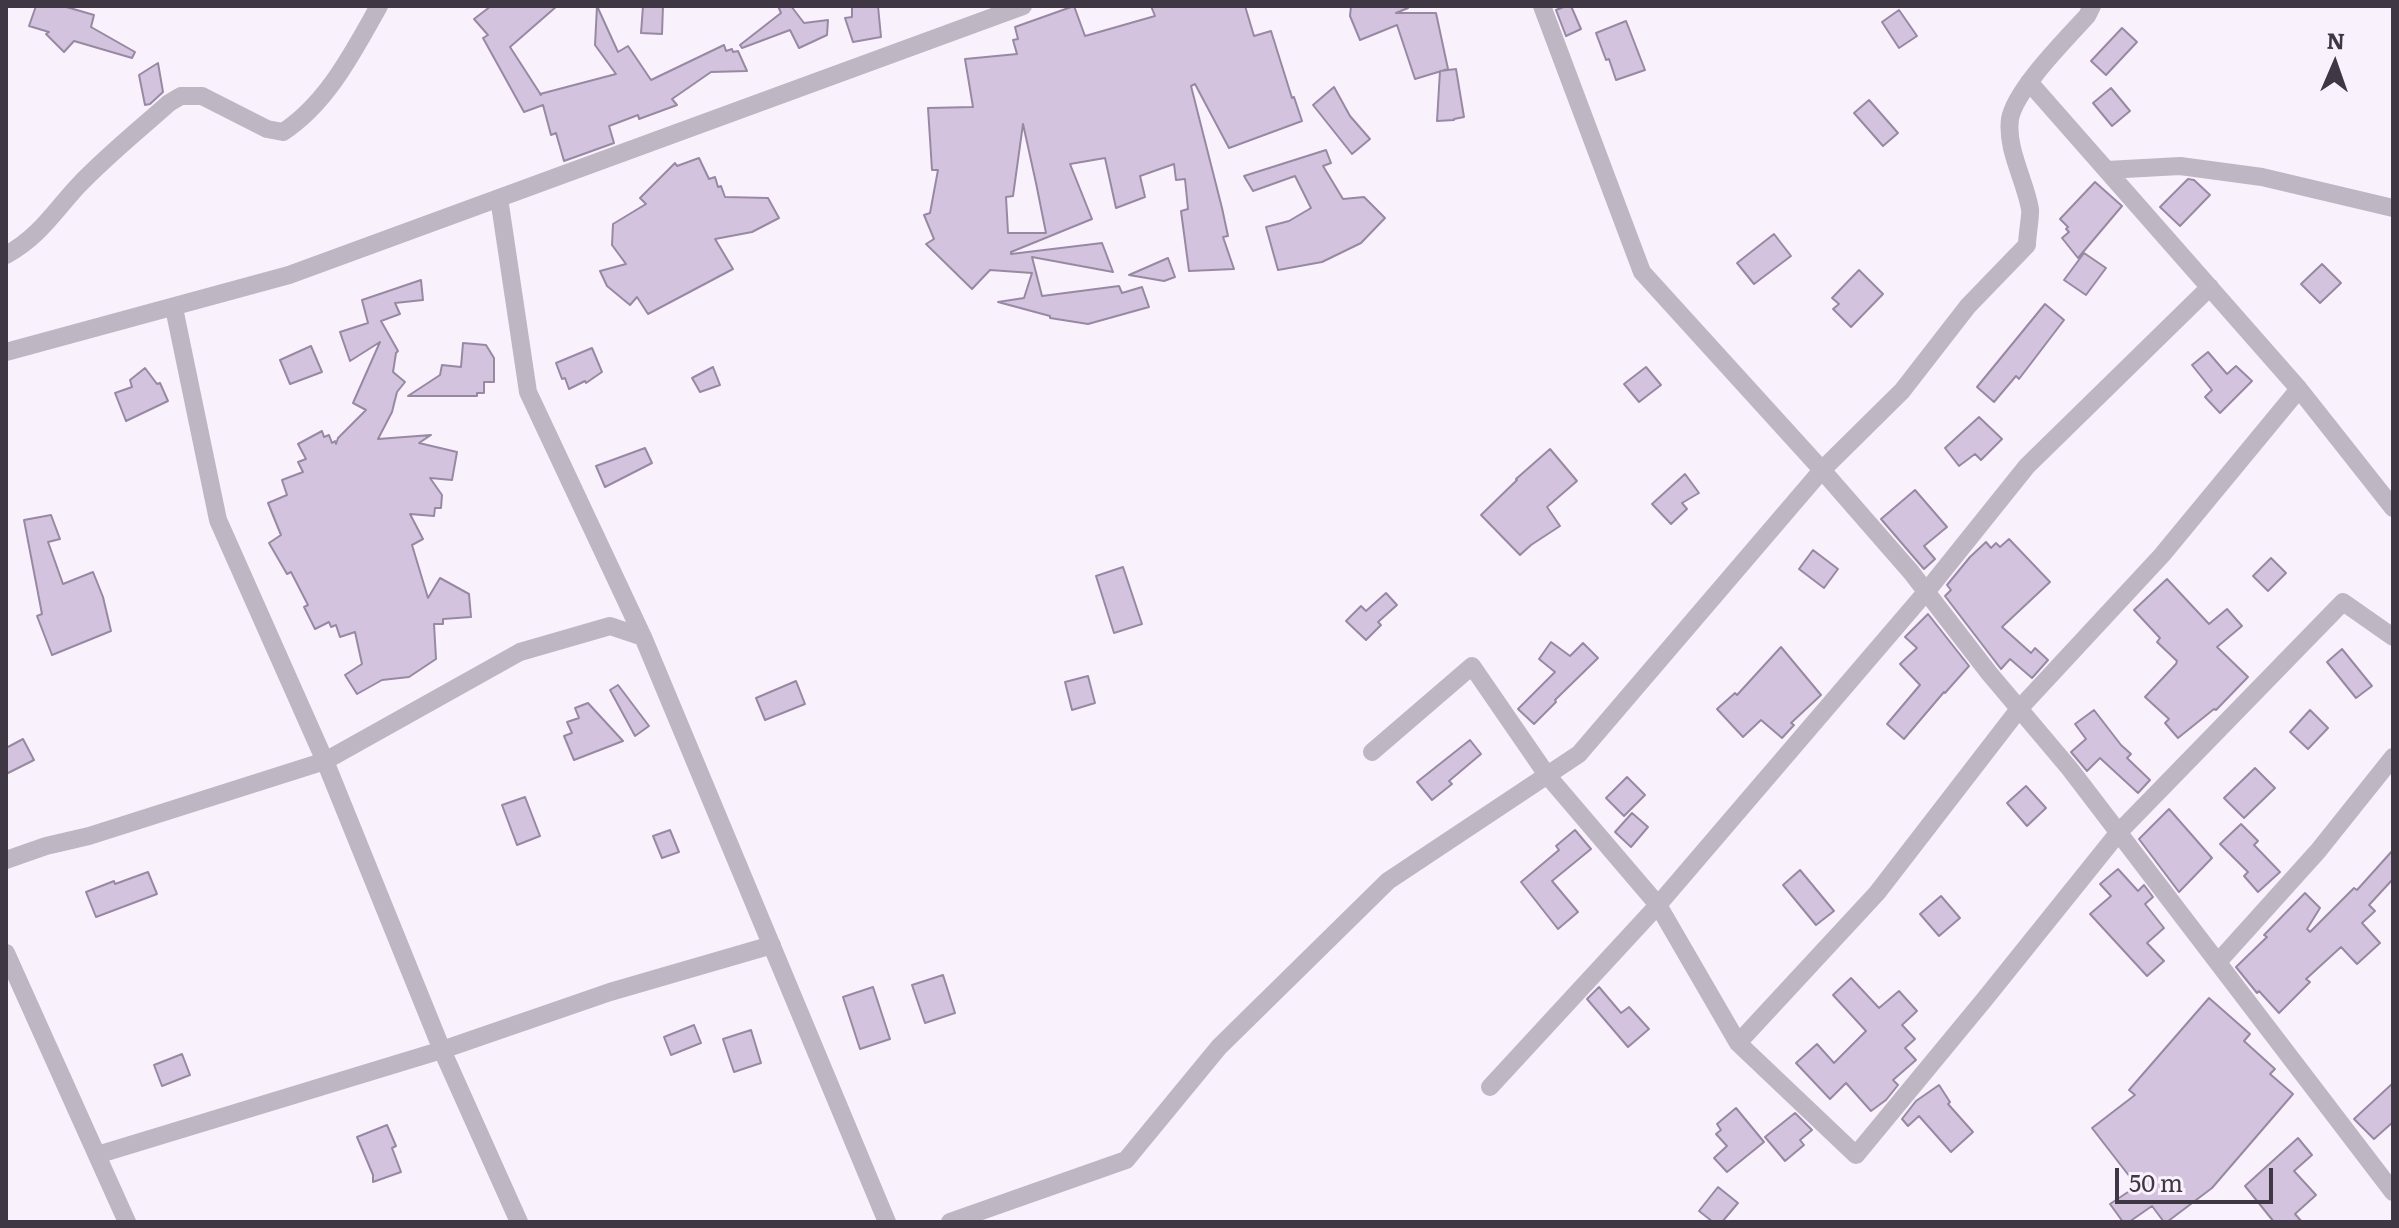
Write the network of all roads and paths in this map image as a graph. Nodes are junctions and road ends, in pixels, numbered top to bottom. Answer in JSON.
{"nodes":[{"id":1,"x":379,"y":6,"type":"edge"},
{"id":2,"x":1023,"y":6,"type":"edge"},
{"id":3,"x":1542,"y":6,"type":"edge"},
{"id":4,"x":2092,"y":6,"type":"edge"},
{"id":5,"x":2029,"y":82,"type":"junction"},
{"id":6,"x":2107,"y":170,"type":"junction"},
{"id":7,"x":499,"y":198,"type":"junction"},
{"id":8,"x":2393,"y":208,"type":"edge"},
{"id":9,"x":6,"y":255,"type":"edge"},
{"id":10,"x":2210,"y":287,"type":"junction"},
{"id":11,"x":174,"y":308,"type":"junction"},
{"id":12,"x":6,"y":352,"type":"edge"},
{"id":13,"x":2299,"y":389,"type":"junction"},
{"id":14,"x":1822,"y":470,"type":"junction"},
{"id":15,"x":2393,"y":508,"type":"edge"},
{"id":16,"x":1926,"y":592,"type":"junction"},
{"id":17,"x":643,"y":637,"type":"junction"},
{"id":18,"x":2393,"y":637,"type":"edge"},
{"id":19,"x":2019,"y":709,"type":"junction"},
{"id":20,"x":1372,"y":752,"type":"dead end"},
{"id":21,"x":2393,"y":757,"type":"edge"},
{"id":22,"x":325,"y":761,"type":"junction"},
{"id":23,"x":1547,"y":775,"type":"junction"},
{"id":24,"x":2119,"y":832,"type":"junction"},
{"id":25,"x":6,"y":860,"type":"edge"},
{"id":26,"x":1658,"y":905,"type":"junction"},
{"id":27,"x":772,"y":945,"type":"junction"},
{"id":28,"x":6,"y":953,"type":"edge"},
{"id":29,"x":2218,"y":962,"type":"junction"},
{"id":30,"x":1738,"y":1043,"type":"junction"},
{"id":31,"x":442,"y":1050,"type":"junction"},
{"id":32,"x":1490,"y":1087,"type":"dead end"},
{"id":33,"x":97,"y":1155,"type":"junction"},
{"id":34,"x":2393,"y":1192,"type":"edge"},
{"id":35,"x":127,"y":1222,"type":"edge"},
{"id":36,"x":519,"y":1222,"type":"edge"},
{"id":37,"x":887,"y":1222,"type":"edge"},
{"id":38,"x":950,"y":1222,"type":"edge"}],
"edges":[{"from":1,"to":9,"type":"street"},
{"from":2,"to":7,"type":"street"},
{"from":3,"to":14,"type":"street"},
{"from":4,"to":5,"type":"street"},
{"from":5,"to":6,"type":"street"},
{"from":5,"to":14,"type":"street"},
{"from":6,"to":8,"type":"street"},
{"from":6,"to":10,"type":"street"},
{"from":7,"to":11,"type":"street"},
{"from":7,"to":17,"type":"street"},
{"from":10,"to":13,"type":"street"},
{"from":10,"to":16,"type":"street"},
{"from":11,"to":12,"type":"street"},
{"from":11,"to":22,"type":"street"},
{"from":13,"to":15,"type":"street"},
{"from":13,"to":19,"type":"street"},
{"from":14,"to":16,"type":"street"},
{"from":14,"to":23,"type":"street"},
{"from":16,"to":19,"type":"street"},
{"from":16,"to":26,"type":"street"},
{"from":17,"to":22,"type":"street"},
{"from":17,"to":27,"type":"street"},
{"from":18,"to":24,"type":"street"},
{"from":19,"to":24,"type":"street"},
{"from":19,"to":30,"type":"street"},
{"from":20,"to":23,"type":"street"},
{"from":21,"to":29,"type":"street"},
{"from":22,"to":25,"type":"street"},
{"from":22,"to":31,"type":"street"},
{"from":23,"to":26,"type":"street"},
{"from":23,"to":38,"type":"street"},
{"from":24,"to":29,"type":"street"},
{"from":24,"to":30,"type":"street"},
{"from":26,"to":30,"type":"street"},
{"from":26,"to":32,"type":"street"},
{"from":27,"to":31,"type":"street"},
{"from":27,"to":37,"type":"street"},
{"from":28,"to":33,"type":"street"},
{"from":29,"to":34,"type":"street"},
{"from":31,"to":33,"type":"street"},
{"from":31,"to":36,"type":"street"},
{"from":33,"to":35,"type":"street"}]}
